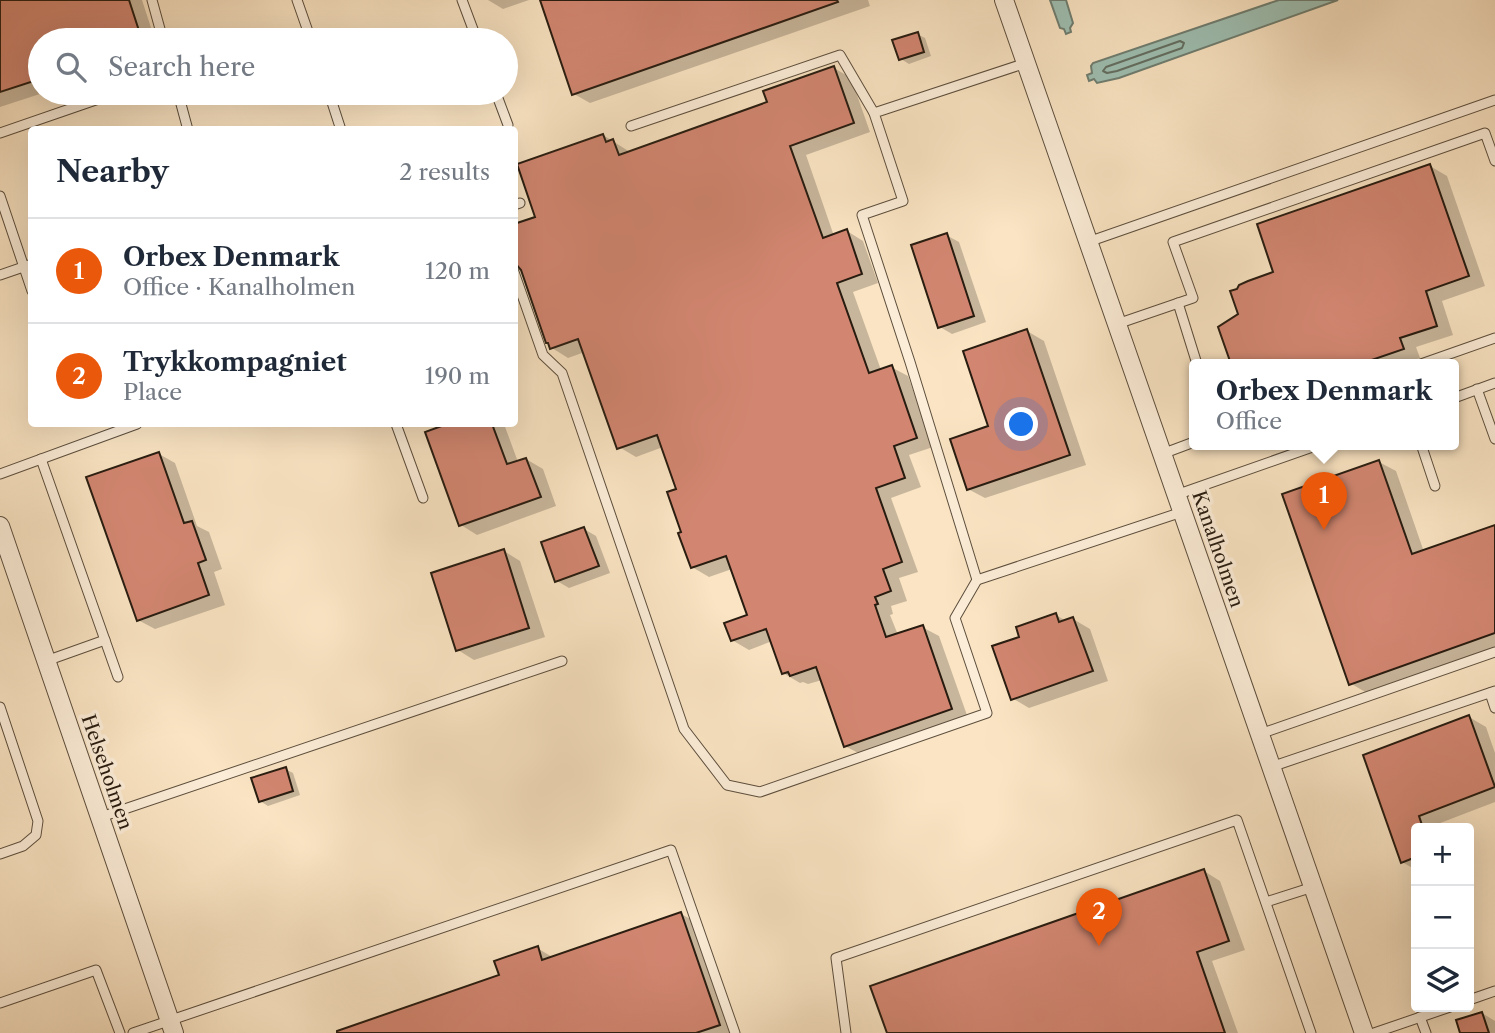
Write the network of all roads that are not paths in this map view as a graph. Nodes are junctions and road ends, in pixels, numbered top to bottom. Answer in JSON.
{"nodes":[{"id":1,"x":152,"y":0,"type":"edge"},
{"id":2,"x":297,"y":0,"type":"edge"},
{"id":3,"x":462,"y":0,"type":"edge"},
{"id":4,"x":1004,"y":0,"type":"edge"},
{"id":5,"x":160,"y":28,"type":"edge"},
{"id":6,"x":307,"y":28,"type":"edge"},
{"id":7,"x":472,"y":28,"type":"edge"},
{"id":8,"x":1026,"y":63,"type":"junction"},
{"id":9,"x":1495,"y":100,"type":"edge"},
{"id":10,"x":81,"y":105,"type":"edge"},
{"id":11,"x":181,"y":105,"type":"edge"},
{"id":12,"x":333,"y":105,"type":"edge"},
{"id":13,"x":500,"y":105,"type":"edge"},
{"id":14,"x":874,"y":113,"type":"junction"},
{"id":15,"x":508,"y":125,"type":"dead end"},
{"id":16,"x":187,"y":126,"type":"edge"},
{"id":17,"x":340,"y":126,"type":"edge"},
{"id":18,"x":631,"y":127,"type":"dead end"},
{"id":19,"x":0,"y":133,"type":"edge"},
{"id":20,"x":1495,"y":160,"type":"edge"},
{"id":21,"x":0,"y":196,"type":"edge"},
{"id":22,"x":1088,"y":242,"type":"junction"},
{"id":23,"x":27,"y":266,"type":"edge"},
{"id":24,"x":0,"y":275,"type":"edge"},
{"id":25,"x":518,"y":283,"type":"edge"},
{"id":26,"x":1178,"y":303,"type":"junction"},
{"id":27,"x":1117,"y":324,"type":"junction"},
{"id":28,"x":1495,"y":338,"type":"edge"},
{"id":29,"x":1195,"y":359,"type":"edge"},
{"id":30,"x":1435,"y":359,"type":"edge"},
{"id":31,"x":1495,"y":383,"type":"edge"},
{"id":32,"x":1477,"y":389,"type":"junction"},
{"id":33,"x":1459,"y":396,"type":"edge"},
{"id":34,"x":129,"y":427,"type":"edge"},
{"id":35,"x":397,"y":427,"type":"edge"},
{"id":36,"x":1495,"y":439,"type":"edge"},
{"id":37,"x":1189,"y":444,"type":"edge"},
{"id":38,"x":1307,"y":450,"type":"edge"},
{"id":39,"x":1423,"y":450,"type":"edge"},
{"id":40,"x":1162,"y":454,"type":"junction"},
{"id":41,"x":41,"y":459,"type":"junction"},
{"id":42,"x":0,"y":474,"type":"edge"},
{"id":43,"x":1435,"y":486,"type":"dead end"},
{"id":44,"x":422,"y":498,"type":"dead end"},
{"id":45,"x":1179,"y":503,"type":"junction"},
{"id":46,"x":0,"y":526,"type":"edge"},
{"id":47,"x":977,"y":580,"type":"junction"},
{"id":48,"x":105,"y":640,"type":"junction"},
{"id":49,"x":1495,"y":652,"type":"edge"},
{"id":50,"x":46,"y":661,"type":"junction"},
{"id":51,"x":562,"y":661,"type":"dead end"},
{"id":52,"x":118,"y":677,"type":"dead end"},
{"id":53,"x":1492,"y":692,"type":"edge"},
{"id":54,"x":0,"y":708,"type":"edge"},
{"id":55,"x":1495,"y":708,"type":"edge"},
{"id":56,"x":1260,"y":734,"type":"junction"},
{"id":57,"x":1271,"y":767,"type":"junction"},
{"id":58,"x":101,"y":817,"type":"junction"},
{"id":59,"x":0,"y":854,"type":"edge"},
{"id":60,"x":1313,"y":887,"type":"junction"},
{"id":61,"x":1266,"y":902,"type":"junction"},
{"id":62,"x":1495,"y":991,"type":"edge"},
{"id":63,"x":1474,"y":998,"type":"edge"},
{"id":64,"x":0,"y":1003,"type":"edge"},
{"id":65,"x":1435,"y":1012,"type":"edge"},
{"id":66,"x":1420,"y":1017,"type":"junction"},
{"id":67,"x":172,"y":1027,"type":"edge"},
{"id":68,"x":120,"y":1033,"type":"edge"},
{"id":69,"x":133,"y":1033,"type":"edge"},
{"id":70,"x":735,"y":1033,"type":"edge"},
{"id":71,"x":846,"y":1033,"type":"edge"},
{"id":72,"x":1311,"y":1033,"type":"edge"},
{"id":73,"x":1364,"y":1033,"type":"edge"},
{"id":74,"x":1374,"y":1033,"type":"edge"},
{"id":75,"x":1426,"y":1033,"type":"edge"}],
"edges":[{"from":1,"to":5,"type":"lane"},
{"from":2,"to":6,"type":"lane"},
{"from":3,"to":7,"type":"lane"},
{"from":4,"to":8,"type":"street","name":"Kanalholmen"},
{"from":8,"to":14,"type":"lane"},
{"from":8,"to":22,"type":"street","name":"Kanalholmen"},
{"from":9,"to":22,"type":"lane"},
{"from":10,"to":19,"type":"lane"},
{"from":11,"to":16,"type":"lane"},
{"from":12,"to":17,"type":"lane"},
{"from":13,"to":15,"type":"lane"},
{"from":14,"to":18,"type":"lane"},
{"from":14,"to":47,"type":"lane"},
{"from":20,"to":26,"type":"lane"},
{"from":21,"to":23,"type":"lane"},
{"from":22,"to":27,"type":"street","name":"Kanalholmen"},
{"from":23,"to":24,"type":"lane"},
{"from":25,"to":47,"type":"lane"},
{"from":26,"to":27,"type":"lane"},
{"from":26,"to":29,"type":"lane"},
{"from":27,"to":40,"type":"street","name":"Kanalholmen"},
{"from":28,"to":30,"type":"lane"},
{"from":31,"to":32,"type":"lane"},
{"from":32,"to":33,"type":"lane"},
{"from":32,"to":36,"type":"lane"},
{"from":34,"to":41,"type":"lane"},
{"from":35,"to":44,"type":"lane"},
{"from":37,"to":40,"type":"lane"},
{"from":38,"to":45,"type":"lane"},
{"from":39,"to":43,"type":"lane"},
{"from":40,"to":45,"type":"street","name":"Kanalholmen"},
{"from":41,"to":42,"type":"lane"},
{"from":41,"to":48,"type":"lane"},
{"from":45,"to":47,"type":"lane"},
{"from":45,"to":56,"type":"street","name":"Kanalholmen"},
{"from":46,"to":50,"type":"street","name":"Helseholmen"},
{"from":48,"to":50,"type":"lane"},
{"from":48,"to":52,"type":"lane"},
{"from":49,"to":56,"type":"lane"},
{"from":50,"to":58,"type":"street","name":"Helseholmen"},
{"from":51,"to":58,"type":"lane"},
{"from":53,"to":55,"type":"lane"},
{"from":53,"to":57,"type":"lane"},
{"from":54,"to":59,"type":"lane"},
{"from":56,"to":57,"type":"street","name":"Kanalholmen"},
{"from":57,"to":60,"type":"street","name":"Kanalholmen"},
{"from":58,"to":67,"type":"street","name":"Helseholmen"},
{"from":60,"to":61,"type":"lane"},
{"from":60,"to":73,"type":"street","name":"Kanalholmen"},
{"from":61,"to":71,"type":"lane"},
{"from":61,"to":72,"type":"lane"},
{"from":62,"to":63,"type":"lane"},
{"from":64,"to":68,"type":"lane"},
{"from":65,"to":66,"type":"lane"},
{"from":66,"to":74,"type":"lane"},
{"from":66,"to":75,"type":"lane"},
{"from":67,"to":69,"type":"lane"},
{"from":67,"to":70,"type":"lane"}]}
